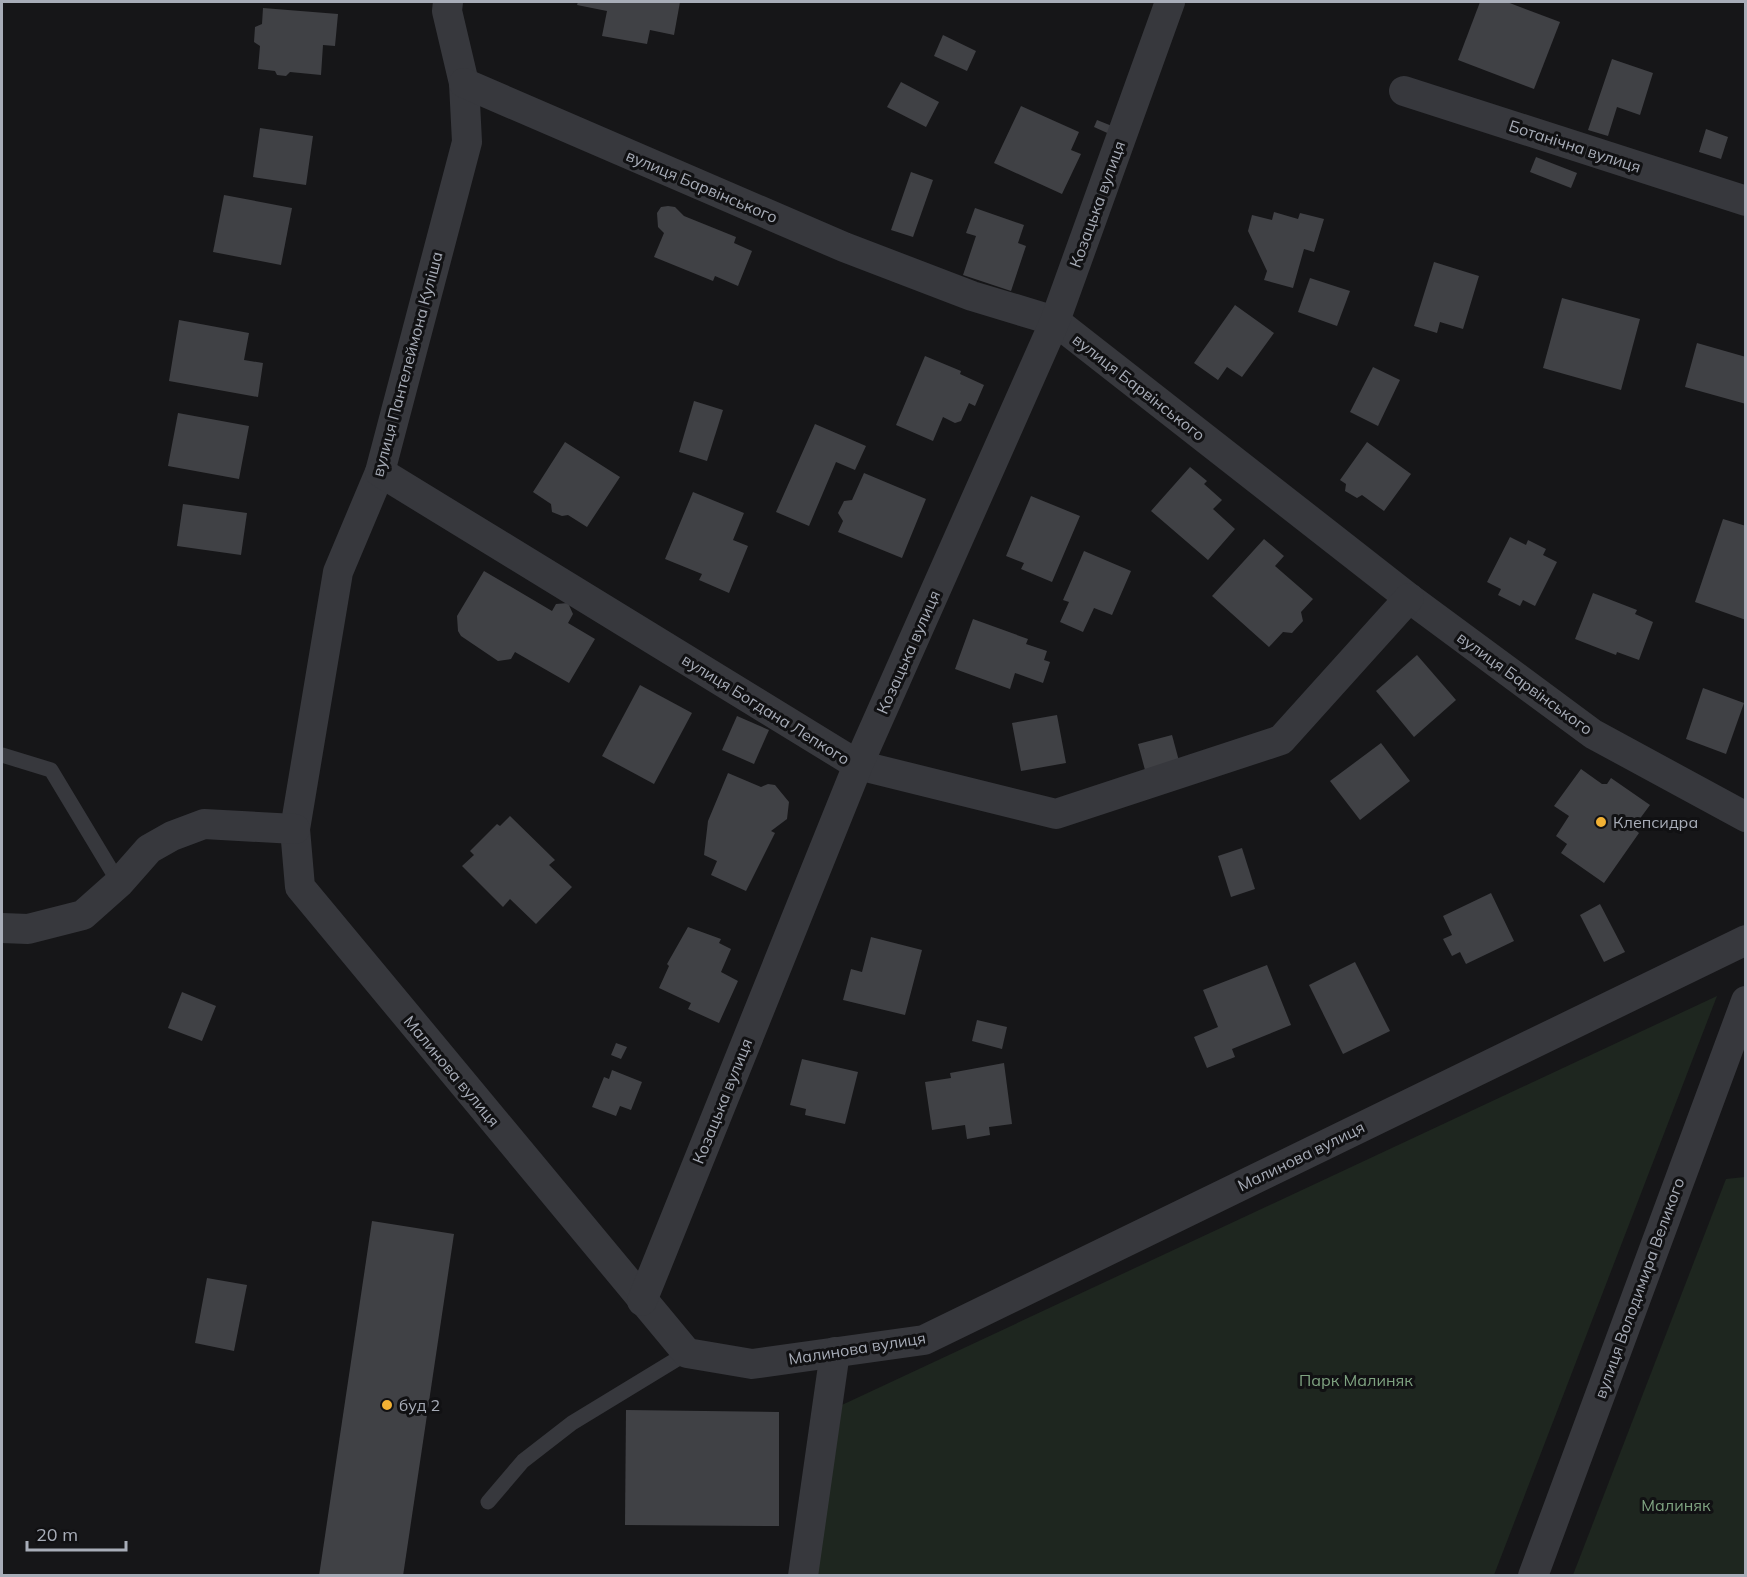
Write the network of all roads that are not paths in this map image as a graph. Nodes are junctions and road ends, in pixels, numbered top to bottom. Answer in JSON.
{"nodes":[{"id":1,"x":448,"y":2,"type":"edge"},
{"id":2,"x":1170,"y":2,"type":"edge"},
{"id":3,"x":464,"y":83,"type":"junction"},
{"id":4,"x":1404,"y":92,"type":"dead end"},
{"id":5,"x":1746,"y":201,"type":"edge"},
{"id":6,"x":1055,"y":321,"type":"junction"},
{"id":7,"x":380,"y":472,"type":"junction"},
{"id":8,"x":1409,"y":597,"type":"junction"},
{"id":9,"x":2,"y":756,"type":"edge"},
{"id":10,"x":858,"y":765,"type":"junction"},
{"id":11,"x":1746,"y":817,"type":"edge"},
{"id":12,"x":295,"y":829,"type":"junction"},
{"id":13,"x":119,"y":883,"type":"junction"},
{"id":14,"x":2,"y":928,"type":"edge"},
{"id":15,"x":1746,"y":940,"type":"edge"},
{"id":16,"x":1746,"y":1001,"type":"edge"},
{"id":17,"x":642,"y":1301,"type":"junction"},
{"id":18,"x":836,"y":1352,"type":"junction"},
{"id":19,"x":687,"y":1353,"type":"junction"},
{"id":20,"x":488,"y":1502,"type":"dead end"},
{"id":21,"x":803,"y":1575,"type":"edge"},
{"id":22,"x":1533,"y":1575,"type":"edge"}],
"edges":[{"from":1,"to":3,"type":"street","name":"вулиця Пантелеймона Куліша"},
{"from":2,"to":6,"type":"street","name":"Козацька вулиця"},
{"from":3,"to":6,"type":"street","name":"вулиця Барвінського"},
{"from":3,"to":7,"type":"street","name":"вулиця Пантелеймона Куліша"},
{"from":4,"to":5,"type":"street","name":"Ботанічна вулиця"},
{"from":6,"to":8,"type":"street","name":"вулиця Барвінського"},
{"from":6,"to":10,"type":"street","name":"Козацька вулиця"},
{"from":7,"to":10,"type":"street","name":"вулиця Богдана Лепкого"},
{"from":7,"to":12,"type":"street","name":"вулиця Пантелеймона Куліша"},
{"from":8,"to":10,"type":"street","name":"вулиця Богдана Лепкого"},
{"from":8,"to":11,"type":"street","name":"вулиця Барвінського"},
{"from":9,"to":13,"type":"lane"},
{"from":10,"to":17,"type":"street","name":"Козацька вулиця"},
{"from":12,"to":13,"type":"street"},
{"from":12,"to":17,"type":"street","name":"Малинова вулиця"},
{"from":13,"to":14,"type":"street"},
{"from":15,"to":18,"type":"street","name":"Малинова вулиця"},
{"from":16,"to":22,"type":"street","name":"вулиця Володимира Великого"},
{"from":17,"to":19,"type":"street","name":"Малинова вулиця"},
{"from":18,"to":19,"type":"street","name":"Малинова вулиця"},
{"from":18,"to":21,"type":"street"},
{"from":19,"to":20,"type":"lane"}]}
